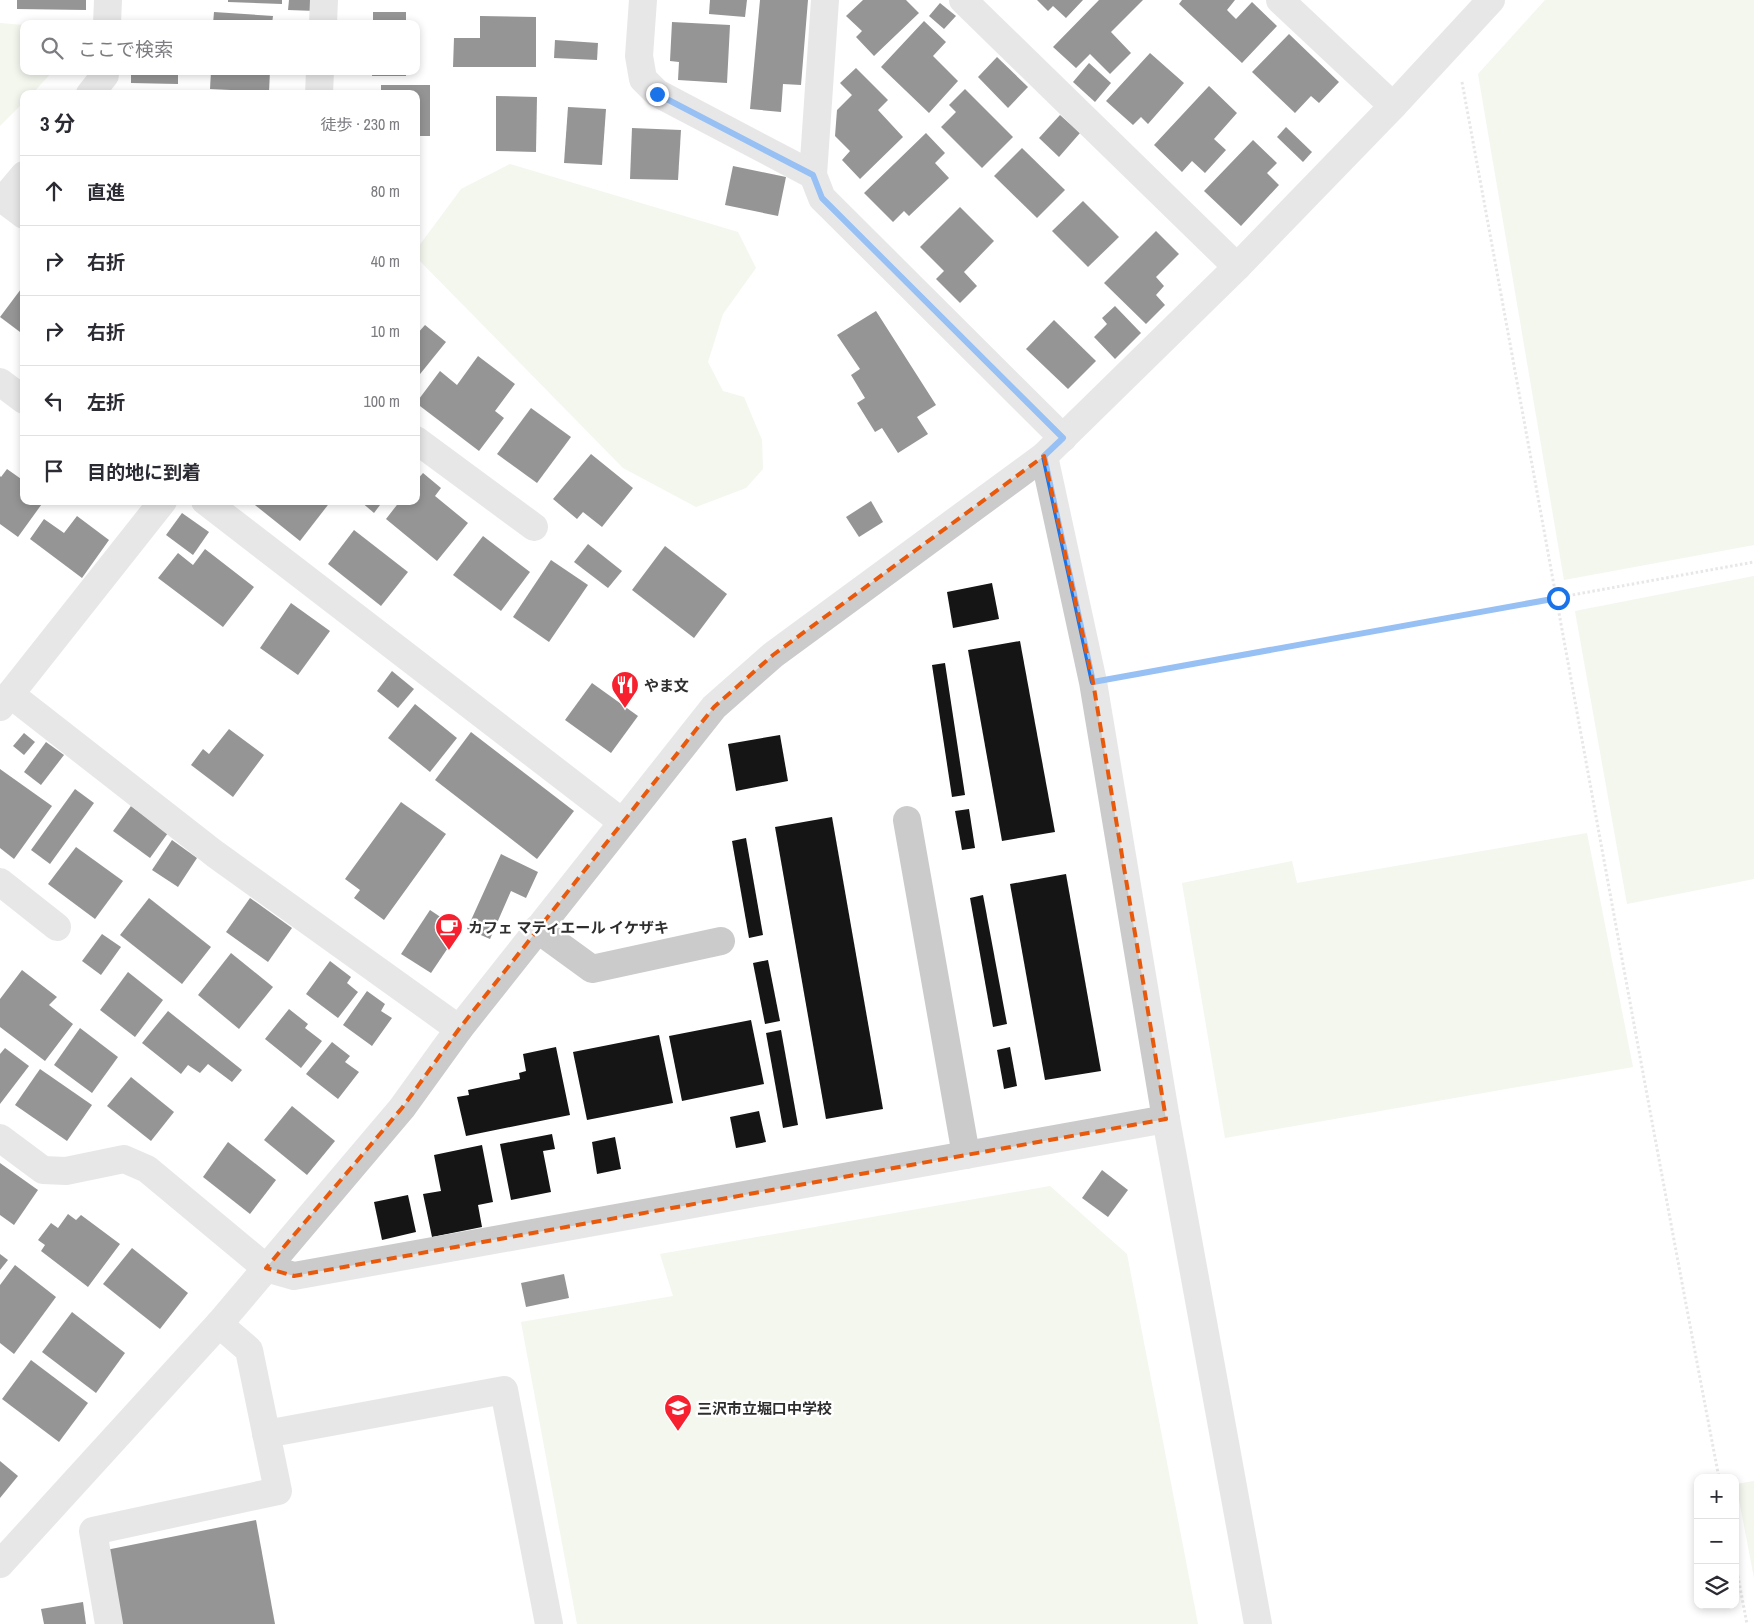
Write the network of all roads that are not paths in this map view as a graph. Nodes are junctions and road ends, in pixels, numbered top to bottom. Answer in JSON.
{"nodes":[{"id":1,"x":108,"y":0,"type":"edge"},
{"id":2,"x":324,"y":0,"type":"edge"},
{"id":3,"x":643,"y":0,"type":"edge"},
{"id":4,"x":825,"y":0,"type":"edge"},
{"id":5,"x":963,"y":0,"type":"edge"},
{"id":6,"x":1280,"y":0,"type":"edge"},
{"id":7,"x":1491,"y":0,"type":"edge"},
{"id":8,"x":107,"y":20,"type":"edge"},
{"id":9,"x":323,"y":20,"type":"edge"},
{"id":10,"x":105,"y":75,"type":"edge"},
{"id":11,"x":320,"y":75,"type":"edge"},
{"id":12,"x":93,"y":90,"type":"edge"},
{"id":13,"x":319,"y":90,"type":"edge"},
{"id":14,"x":1393,"y":106,"type":"junction"},
{"id":15,"x":813,"y":175,"type":"junction"},
{"id":16,"x":20,"y":183,"type":"edge"},
{"id":17,"x":9,"y":204,"type":"edge"},
{"id":18,"x":1237,"y":267,"type":"junction"},
{"id":19,"x":0,"y":382,"type":"edge"},
{"id":20,"x":20,"y":397,"type":"edge"},
{"id":21,"x":420,"y":443,"type":"edge"},
{"id":22,"x":1054,"y":447,"type":"junction"},
{"id":23,"x":158,"y":505,"type":"edge"},
{"id":24,"x":210,"y":505,"type":"edge"},
{"id":25,"x":534,"y":527,"type":"dead end"},
{"id":26,"x":5,"y":701,"type":"edge"},
{"id":27,"x":906,"y":820,"type":"dead end"},
{"id":28,"x":622,"y":822,"type":"junction"},
{"id":29,"x":0,"y":882,"type":"edge"},
{"id":30,"x":57,"y":927,"type":"dead end"},
{"id":31,"x":537,"y":929,"type":"junction"},
{"id":32,"x":721,"y":941,"type":"dead end"},
{"id":33,"x":459,"y":1028,"type":"junction"},
{"id":34,"x":1166,"y":1119,"type":"junction"},
{"id":35,"x":0,"y":1138,"type":"edge"},
{"id":36,"x":966,"y":1155,"type":"junction"},
{"id":37,"x":266,"y":1268,"type":"junction"},
{"id":38,"x":219,"y":1324,"type":"junction"},
{"id":39,"x":266,"y":1434,"type":"junction"},
{"id":40,"x":0,"y":1564,"type":"edge"},
{"id":41,"x":109,"y":1624,"type":"edge"},
{"id":42,"x":549,"y":1624,"type":"edge"},
{"id":43,"x":1258,"y":1624,"type":"edge"}],
"edges":[{"from":1,"to":8,"type":"street"},
{"from":2,"to":9,"type":"street"},
{"from":3,"to":15,"type":"street"},
{"from":4,"to":15,"type":"street"},
{"from":5,"to":18,"type":"street"},
{"from":6,"to":14,"type":"street"},
{"from":7,"to":14,"type":"street"},
{"from":10,"to":12,"type":"street"},
{"from":11,"to":13,"type":"street"},
{"from":14,"to":18,"type":"street"},
{"from":15,"to":22,"type":"street"},
{"from":16,"to":17,"type":"street"},
{"from":18,"to":22,"type":"street"},
{"from":19,"to":20,"type":"street"},
{"from":21,"to":25,"type":"street"},
{"from":22,"to":28,"type":"street"},
{"from":22,"to":34,"type":"street"},
{"from":23,"to":26,"type":"street"},
{"from":24,"to":28,"type":"street"},
{"from":26,"to":33,"type":"street"},
{"from":27,"to":36,"type":"street"},
{"from":28,"to":31,"type":"street"},
{"from":29,"to":30,"type":"street"},
{"from":31,"to":32,"type":"street"},
{"from":31,"to":33,"type":"street"},
{"from":33,"to":37,"type":"street"},
{"from":34,"to":36,"type":"street"},
{"from":34,"to":43,"type":"street"},
{"from":35,"to":37,"type":"street"},
{"from":36,"to":37,"type":"street"},
{"from":37,"to":38,"type":"street"},
{"from":38,"to":39,"type":"street"},
{"from":38,"to":40,"type":"street"},
{"from":39,"to":41,"type":"street"},
{"from":39,"to":42,"type":"street"}]}
